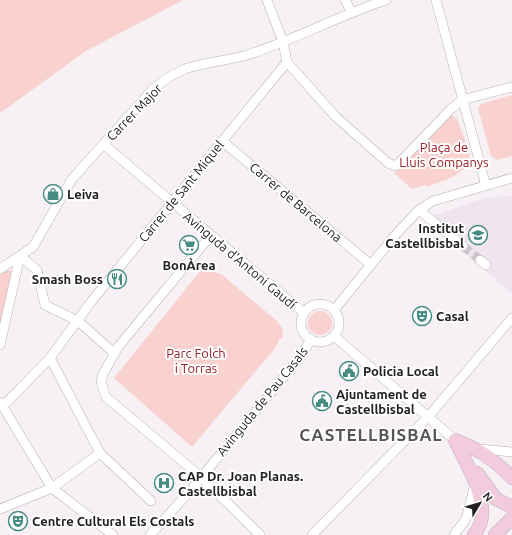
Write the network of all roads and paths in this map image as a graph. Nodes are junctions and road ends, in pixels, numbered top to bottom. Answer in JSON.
{"nodes":[{"id":1,"x":267,"y":0,"type":"edge"},
{"id":2,"x":345,"y":0,"type":"edge"},
{"id":3,"x":386,"y":0,"type":"edge"},
{"id":4,"x":436,"y":0,"type":"edge"},
{"id":5,"x":352,"y":11,"type":"junction"},
{"id":6,"x":284,"y":42,"type":"junction"},
{"id":7,"x":287,"y":62,"type":"junction"},
{"id":8,"x":512,"y":87,"type":"edge"},
{"id":9,"x":462,"y":100,"type":"junction"},
{"id":10,"x":222,"y":141,"type":"junction"},
{"id":11,"x":104,"y":144,"type":"junction"},
{"id":12,"x":512,"y":178,"type":"edge"},
{"id":13,"x":486,"y":186,"type":"junction"},
{"id":14,"x":172,"y":202,"type":"junction"},
{"id":15,"x":419,"y":210,"type":"junction"},
{"id":16,"x":211,"y":235,"type":"junction"},
{"id":17,"x":463,"y":246,"type":"tunnel mouth"},
{"id":18,"x":20,"y":256,"type":"junction"},
{"id":19,"x":370,"y":264,"type":"junction"},
{"id":20,"x":0,"y":268,"type":"edge"},
{"id":21,"x":334,"y":310,"type":"junction"},
{"id":22,"x":304,"y":313,"type":"junction"},
{"id":23,"x":512,"y":318,"type":"edge"},
{"id":24,"x":78,"y":321,"type":"junction"},
{"id":25,"x":334,"y":336,"type":"junction"},
{"id":26,"x":311,"y":339,"type":"junction"},
{"id":27,"x":0,"y":345,"type":"edge"},
{"id":28,"x":114,"y":353,"type":"junction"},
{"id":29,"x":50,"y":358,"type":"junction"},
{"id":30,"x":1,"y":405,"type":"edge"},
{"id":31,"x":428,"y":417,"type":"junction"},
{"id":32,"x":455,"y":440,"type":"junction"},
{"id":33,"x":478,"y":449,"type":"junction"},
{"id":34,"x":100,"y":452,"type":"junction"},
{"id":35,"x":512,"y":452,"type":"edge"},
{"id":36,"x":499,"y":465,"type":"junction"},
{"id":37,"x":512,"y":467,"type":"edge"},
{"id":38,"x":201,"y":477,"type":"junction"},
{"id":39,"x":512,"y":478,"type":"edge"},
{"id":40,"x":475,"y":482,"type":"junction"},
{"id":41,"x":52,"y":488,"type":"junction"},
{"id":42,"x":151,"y":500,"type":"dead end"},
{"id":43,"x":512,"y":507,"type":"edge"},
{"id":44,"x":0,"y":510,"type":"edge"},
{"id":45,"x":512,"y":518,"type":"edge"},
{"id":46,"x":113,"y":535,"type":"edge"},
{"id":47,"x":150,"y":535,"type":"edge"},
{"id":48,"x":260,"y":535,"type":"edge"},
{"id":49,"x":312,"y":535,"type":"edge"},
{"id":50,"x":454,"y":535,"type":"edge"},
{"id":51,"x":474,"y":535,"type":"edge"},
{"id":52,"x":495,"y":535,"type":"edge"}],
"edges":[{"from":1,"to":6,"type":"street"},
{"from":2,"to":5,"type":"street"},
{"from":3,"to":5,"type":"street","name":"Carrer Major"},
{"from":4,"to":9,"type":"street"},
{"from":5,"to":6,"type":"street","name":"Carrer Major"},
{"from":6,"to":7,"type":"street"},
{"from":6,"to":11,"type":"street","name":"Carrer Major"},
{"from":7,"to":9,"type":"street"},
{"from":7,"to":10,"type":"street","name":"Carrer de Sant Miquel"},
{"from":8,"to":9,"type":"street"},
{"from":9,"to":13,"type":"street"},
{"from":10,"to":14,"type":"street","name":"Carrer de Sant Miquel"},
{"from":10,"to":19,"type":"street","name":"Carrer de Barcelona"},
{"from":11,"to":14,"type":"street","name":"Avinguda d'Antoni Gaudí"},
{"from":11,"to":18,"type":"street","name":"Carrer Major"},
{"from":12,"to":13,"type":"street"},
{"from":13,"to":15,"type":"street"},
{"from":14,"to":16,"type":"street","name":"Avinguda d'Antoni Gaudí"},
{"from":14,"to":24,"type":"street","name":"Carrer de Sant Miquel"},
{"from":15,"to":17,"type":"street"},
{"from":15,"to":19,"type":"street"},
{"from":16,"to":22,"type":"street","name":"Avinguda d'Antoni Gaudí"},
{"from":16,"to":28,"type":"street"},
{"from":18,"to":20,"type":"street","name":"Carrer Major"},
{"from":18,"to":24,"type":"street"},
{"from":18,"to":27,"type":"street"},
{"from":19,"to":21,"type":"street"},
{"from":21,"to":22,"type":"street"},
{"from":21,"to":25,"type":"street"},
{"from":22,"to":26,"type":"street"},
{"from":23,"to":31,"type":"street"},
{"from":24,"to":28,"type":"street"},
{"from":24,"to":29,"type":"street","name":"Carrer de Sant Miquel"},
{"from":25,"to":26,"type":"street"},
{"from":25,"to":31,"type":"street"},
{"from":26,"to":38,"type":"street","name":"Avinguda de Pau Casals"},
{"from":28,"to":38,"type":"street"},
{"from":29,"to":30,"type":"street","name":"Carrer de Sant Miquel"},
{"from":29,"to":34,"type":"street"},
{"from":30,"to":41,"type":"street"},
{"from":31,"to":32,"type":"street"},
{"from":31,"to":49,"type":"street"},
{"from":32,"to":33,"type":"street"},
{"from":32,"to":40,"type":"street"},
{"from":32,"to":43,"type":"street"},
{"from":33,"to":35,"type":"street"},
{"from":33,"to":36,"type":"street"},
{"from":34,"to":41,"type":"street"},
{"from":34,"to":42,"type":"street"},
{"from":36,"to":37,"type":"street"},
{"from":36,"to":39,"type":"street"},
{"from":38,"to":47,"type":"street","name":"Avinguda de Pau Casals"},
{"from":38,"to":48,"type":"street"},
{"from":40,"to":50,"type":"street"},
{"from":40,"to":51,"type":"street"},
{"from":41,"to":44,"type":"street"},
{"from":41,"to":46,"type":"street"},
{"from":45,"to":52,"type":"street"}]}
